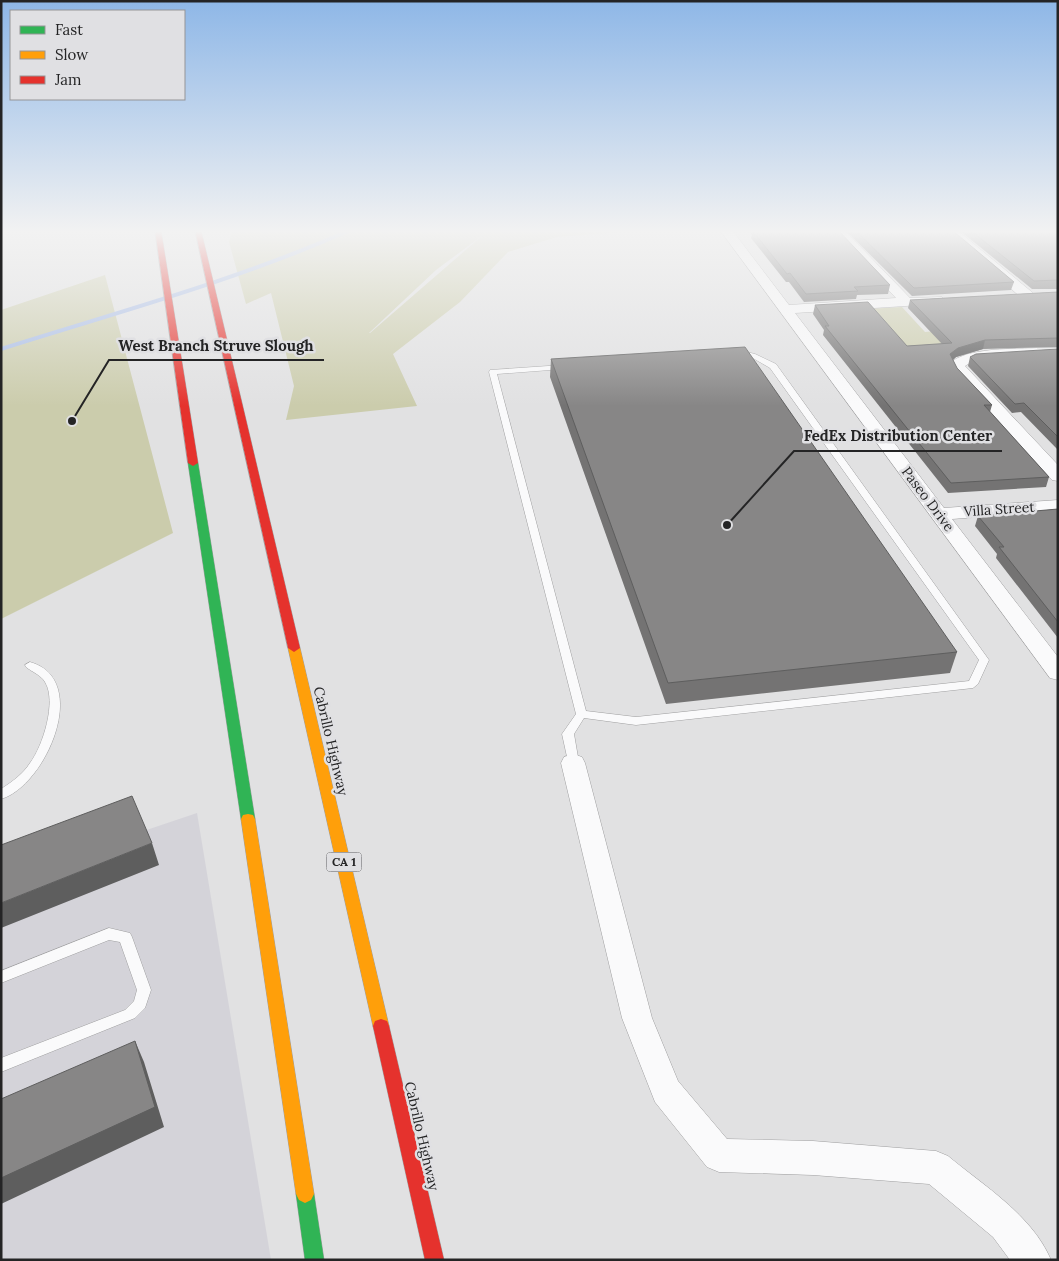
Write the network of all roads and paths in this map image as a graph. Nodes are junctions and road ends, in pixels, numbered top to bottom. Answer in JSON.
{"nodes":[{"id":1,"x":167,"y":289,"type":"edge"},
{"id":2,"x":212,"y":289,"type":"edge"},
{"id":3,"x":770,"y":289,"type":"edge"},
{"id":4,"x":894,"y":289,"type":"edge"},
{"id":5,"x":1024,"y":289,"type":"edge"},
{"id":6,"x":1010,"y":297,"type":"edge"},
{"id":7,"x":954,"y":300,"type":"edge"},
{"id":8,"x":907,"y":302,"type":"junction"},
{"id":9,"x":785,"y":309,"type":"junction"},
{"id":10,"x":729,"y":351,"type":"edge"},
{"id":11,"x":1058,"y":352,"type":"edge"},
{"id":12,"x":570,"y":367,"type":"edge"},
{"id":13,"x":1058,"y":476,"type":"edge"},
{"id":14,"x":1058,"y":505,"type":"edge"},
{"id":15,"x":939,"y":514,"type":"junction"},
{"id":16,"x":30,"y":665,"type":"dead end"},
{"id":17,"x":1058,"y":673,"type":"edge"},
{"id":18,"x":581,"y":714,"type":"junction"},
{"id":19,"x":573,"y":762,"type":"joint"},
{"id":20,"x":1,"y":795,"type":"edge"},
{"id":21,"x":1,"y":977,"type":"edge"},
{"id":22,"x":1,"y":1065,"type":"edge"},
{"id":23,"x":315,"y":1260,"type":"edge"},
{"id":24,"x":435,"y":1260,"type":"edge"},
{"id":25,"x":1033,"y":1260,"type":"edge"}],
"edges":[{"from":1,"to":23,"type":"highway"},
{"from":2,"to":24,"type":"highway","name":"Cabrillo Highway","number":"CA 1"},
{"from":3,"to":9,"type":"street","name":"Paseo Drive"},
{"from":4,"to":8,"type":"street"},
{"from":5,"to":6,"type":"street"},
{"from":7,"to":8,"type":"street"},
{"from":8,"to":9,"type":"street"},
{"from":9,"to":15,"type":"street","name":"Paseo Drive"},
{"from":10,"to":18,"type":"lane"},
{"from":11,"to":13,"type":"street"},
{"from":12,"to":18,"type":"lane"},
{"from":14,"to":15,"type":"street","name":"Villa Street"},
{"from":15,"to":17,"type":"street","name":"Paseo Drive"},
{"from":16,"to":20,"type":"lane"},
{"from":18,"to":19,"type":"lane"},
{"from":19,"to":25,"type":"street"},
{"from":21,"to":22,"type":"lane"}]}
